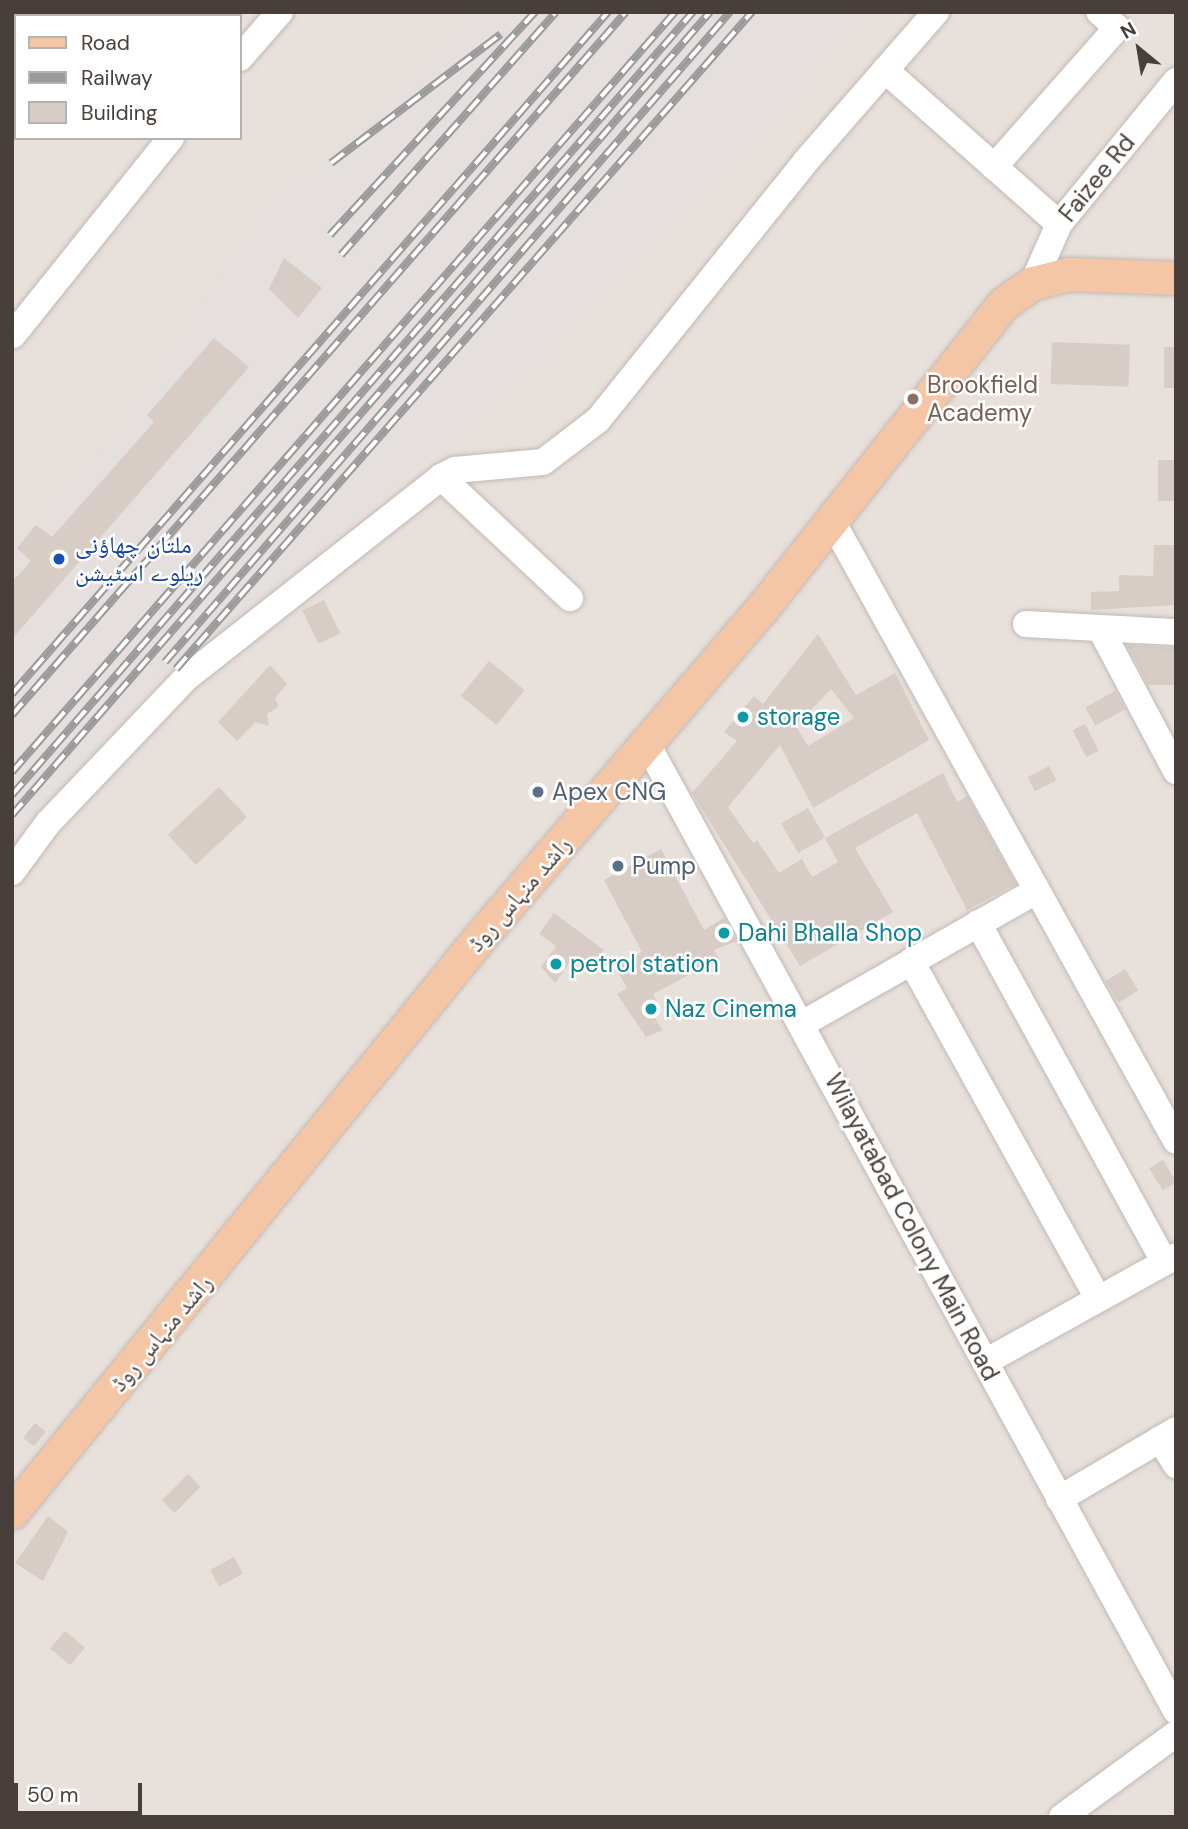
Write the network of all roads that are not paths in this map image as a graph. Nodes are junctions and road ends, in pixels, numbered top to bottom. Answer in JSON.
{"nodes":[{"id":1,"x":280,"y":12,"type":"edge"},
{"id":2,"x":936,"y":12,"type":"edge"},
{"id":3,"x":1099,"y":12,"type":"edge"},
{"id":4,"x":242,"y":56,"type":"edge"},
{"id":5,"x":884,"y":70,"type":"junction"},
{"id":6,"x":1176,"y":80,"type":"edge"},
{"id":7,"x":169,"y":140,"type":"edge"},
{"id":8,"x":994,"y":167,"type":"junction"},
{"id":9,"x":1059,"y":224,"type":"junction"},
{"id":10,"x":1176,"y":278,"type":"edge"},
{"id":11,"x":1033,"y":284,"type":"junction"},
{"id":12,"x":13,"y":335,"type":"edge"},
{"id":13,"x":441,"y":477,"type":"junction"},
{"id":14,"x":831,"y":519,"type":"junction"},
{"id":15,"x":570,"y":598,"type":"dead end"},
{"id":16,"x":1026,"y":624,"type":"dead end"},
{"id":17,"x":1101,"y":630,"type":"junction"},
{"id":18,"x":1176,"y":632,"type":"edge"},
{"id":19,"x":647,"y":744,"type":"junction"},
{"id":20,"x":1176,"y":771,"type":"edge"},
{"id":21,"x":12,"y":872,"type":"edge"},
{"id":22,"x":1036,"y":891,"type":"junction"},
{"id":23,"x":978,"y":923,"type":"junction"},
{"id":24,"x":911,"y":961,"type":"junction"},
{"id":25,"x":802,"y":1024,"type":"junction"},
{"id":26,"x":1176,"y":1141,"type":"edge"},
{"id":27,"x":1170,"y":1259,"type":"edge"},
{"id":28,"x":1098,"y":1298,"type":"junction"},
{"id":29,"x":985,"y":1362,"type":"junction"},
{"id":30,"x":1168,"y":1434,"type":"edge"},
{"id":31,"x":1176,"y":1465,"type":"edge"},
{"id":32,"x":1059,"y":1499,"type":"junction"},
{"id":33,"x":12,"y":1512,"type":"edge"},
{"id":34,"x":1176,"y":1711,"type":"edge"},
{"id":35,"x":1176,"y":1734,"type":"edge"},
{"id":36,"x":1062,"y":1817,"type":"edge"}],
"edges":[{"from":1,"to":4,"type":"street"},
{"from":2,"to":5,"type":"street"},
{"from":3,"to":8,"type":"street"},
{"from":5,"to":8,"type":"street"},
{"from":5,"to":13,"type":"street"},
{"from":6,"to":9,"type":"street","name":"Faizee Rd"},
{"from":7,"to":12,"type":"street"},
{"from":8,"to":9,"type":"street"},
{"from":9,"to":11,"type":"street","name":"Faizee Rd"},
{"from":10,"to":11,"type":"main road"},
{"from":11,"to":14,"type":"main road","name":"راشد منہاس روڈ"},
{"from":13,"to":15,"type":"street"},
{"from":13,"to":21,"type":"street"},
{"from":14,"to":19,"type":"main road","name":"راشد منہاس روڈ"},
{"from":14,"to":22,"type":"street"},
{"from":16,"to":17,"type":"street"},
{"from":17,"to":18,"type":"street"},
{"from":17,"to":20,"type":"street"},
{"from":19,"to":25,"type":"street","name":"Wilayatabad Colony Main Road"},
{"from":19,"to":33,"type":"main road","name":"راشد منہاس روڈ"},
{"from":22,"to":23,"type":"street"},
{"from":22,"to":26,"type":"street"},
{"from":23,"to":24,"type":"street"},
{"from":23,"to":27,"type":"street"},
{"from":24,"to":25,"type":"street"},
{"from":24,"to":28,"type":"street"},
{"from":25,"to":29,"type":"street","name":"Wilayatabad Colony Main Road"},
{"from":27,"to":28,"type":"street"},
{"from":28,"to":29,"type":"street"},
{"from":29,"to":32,"type":"street","name":"Wilayatabad Colony Main Road"},
{"from":30,"to":31,"type":"street"},
{"from":30,"to":32,"type":"street"},
{"from":32,"to":34,"type":"street","name":"Wilayatabad Colony Main Road"},
{"from":35,"to":36,"type":"street"}]}
